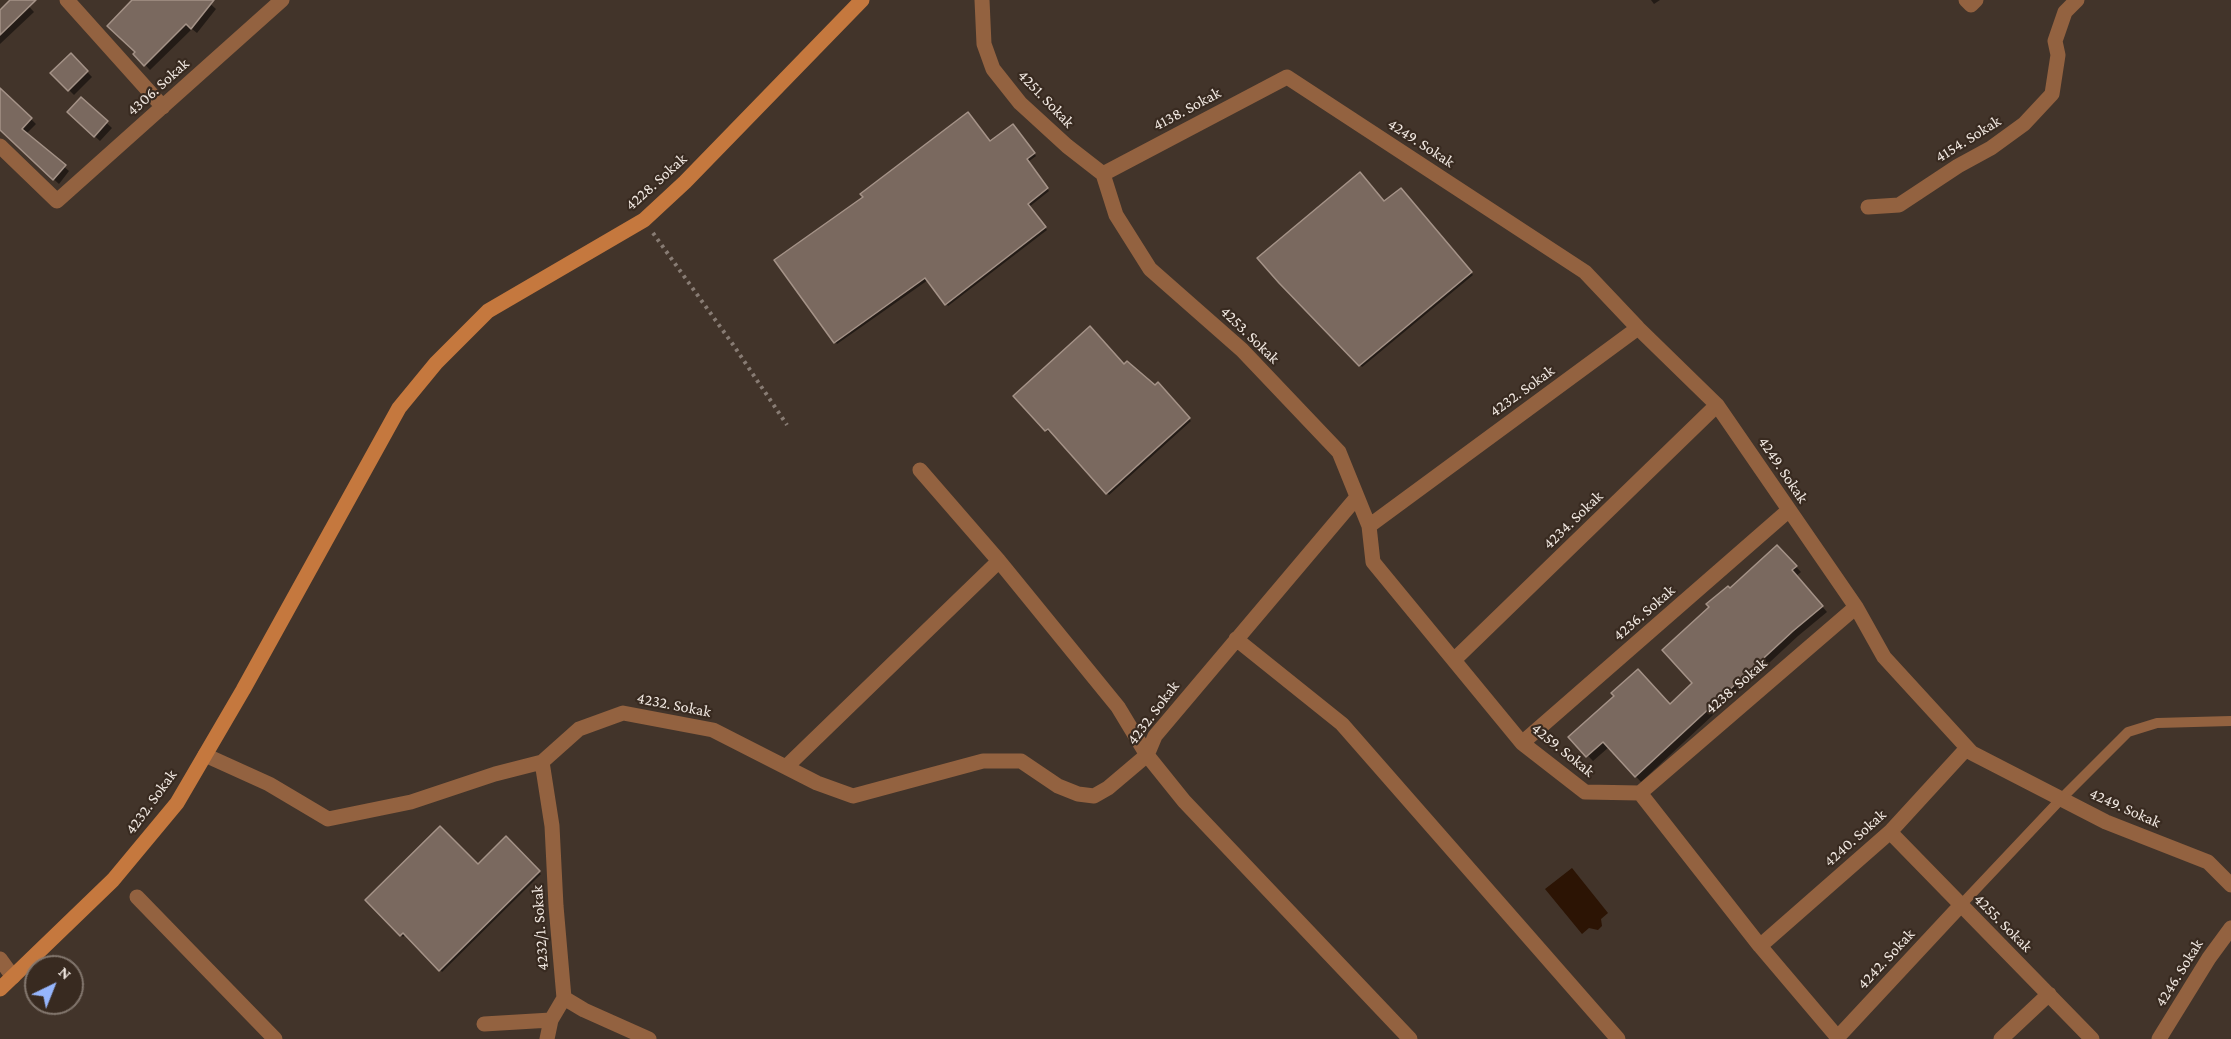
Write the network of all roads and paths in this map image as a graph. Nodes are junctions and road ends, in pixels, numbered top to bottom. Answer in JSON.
{"nodes":[{"id":1,"x":67,"y":0,"type":"edge"},
{"id":2,"x":282,"y":0,"type":"edge"},
{"id":3,"x":862,"y":0,"type":"edge"},
{"id":4,"x":982,"y":0,"type":"edge"},
{"id":5,"x":1966,"y":0,"type":"edge"},
{"id":6,"x":1976,"y":0,"type":"edge"},
{"id":7,"x":2077,"y":0,"type":"edge"},
{"id":8,"x":1287,"y":77,"type":"joint"},
{"id":9,"x":163,"y":107,"type":"junction"},
{"id":10,"x":0,"y":146,"type":"edge"},
{"id":11,"x":1103,"y":174,"type":"junction"},
{"id":12,"x":1868,"y":207,"type":"dead end"},
{"id":13,"x":644,"y":220,"type":"junction"},
{"id":14,"x":1638,"y":328,"type":"junction"},
{"id":15,"x":1717,"y":405,"type":"junction"},
{"id":16,"x":787,"y":425,"type":"dead end"},
{"id":17,"x":920,"y":470,"type":"dead end"},
{"id":18,"x":1357,"y":497,"type":"junction"},
{"id":19,"x":1789,"y":510,"type":"junction"},
{"id":20,"x":1369,"y":526,"type":"junction"},
{"id":21,"x":999,"y":561,"type":"junction"},
{"id":22,"x":1856,"y":607,"type":"junction"},
{"id":23,"x":1236,"y":639,"type":"junction"},
{"id":24,"x":1454,"y":660,"type":"junction"},
{"id":25,"x":2231,"y":721,"type":"edge"},
{"id":26,"x":1522,"y":743,"type":"junction"},
{"id":27,"x":1967,"y":748,"type":"junction"},
{"id":28,"x":205,"y":755,"type":"junction"},
{"id":29,"x":1147,"y":755,"type":"junction"},
{"id":30,"x":542,"y":762,"type":"junction"},
{"id":31,"x":786,"y":767,"type":"junction"},
{"id":32,"x":1640,"y":793,"type":"junction"},
{"id":33,"x":2061,"y":799,"type":"junction"},
{"id":34,"x":1890,"y":832,"type":"junction"},
{"id":35,"x":2231,"y":885,"type":"edge"},
{"id":36,"x":137,"y":897,"type":"dead end"},
{"id":37,"x":1960,"y":906,"type":"junction"},
{"id":38,"x":2231,"y":928,"type":"edge"},
{"id":39,"x":1760,"y":946,"type":"junction"},
{"id":40,"x":0,"y":959,"type":"edge"},
{"id":41,"x":13,"y":977,"type":"junction"},
{"id":42,"x":0,"y":989,"type":"edge"},
{"id":43,"x":2049,"y":994,"type":"junction"},
{"id":44,"x":564,"y":998,"type":"junction"},
{"id":45,"x":551,"y":1020,"type":"junction"},
{"id":46,"x":484,"y":1024,"type":"dead end"},
{"id":47,"x":1838,"y":1038,"type":"edge"},
{"id":48,"x":275,"y":1039,"type":"edge"},
{"id":49,"x":547,"y":1039,"type":"edge"},
{"id":50,"x":649,"y":1039,"type":"edge"},
{"id":51,"x":1410,"y":1039,"type":"edge"},
{"id":52,"x":1618,"y":1039,"type":"edge"},
{"id":53,"x":2001,"y":1039,"type":"edge"},
{"id":54,"x":2092,"y":1039,"type":"edge"},
{"id":55,"x":2159,"y":1039,"type":"edge"}],
"edges":[{"from":1,"to":9,"type":"street"},
{"from":2,"to":9,"type":"street","name":"4306. Sokak"},
{"from":3,"to":13,"type":"street","name":"4228. Sokak"},
{"from":4,"to":11,"type":"street","name":"4251. Sokak"},
{"from":5,"to":6,"type":"street"},
{"from":7,"to":12,"type":"street","name":"4154. Sokak"},
{"from":8,"to":11,"type":"street","name":"4138. Sokak"},
{"from":8,"to":14,"type":"street","name":"4249. Sokak"},
{"from":9,"to":10,"type":"street","name":"4306. Sokak"},
{"from":11,"to":18,"type":"street","name":"4253. Sokak"},
{"from":13,"to":16,"type":"path"},
{"from":13,"to":28,"type":"street","name":"4228. Sokak"},
{"from":14,"to":15,"type":"street","name":"4249. Sokak"},
{"from":14,"to":20,"type":"street","name":"4232. Sokak"},
{"from":15,"to":19,"type":"street","name":"4249. Sokak"},
{"from":15,"to":24,"type":"street","name":"4234. Sokak"},
{"from":17,"to":21,"type":"street"},
{"from":18,"to":20,"type":"street","name":"4253. Sokak"},
{"from":18,"to":23,"type":"street","name":"4232. Sokak"},
{"from":19,"to":22,"type":"street","name":"4249. Sokak"},
{"from":19,"to":26,"type":"street","name":"4236. Sokak"},
{"from":20,"to":24,"type":"street","name":"4259. Sokak"},
{"from":21,"to":29,"type":"street"},
{"from":21,"to":31,"type":"street"},
{"from":22,"to":27,"type":"street","name":"4249. Sokak"},
{"from":22,"to":32,"type":"street","name":"4238. Sokak"},
{"from":23,"to":29,"type":"street","name":"4232. Sokak"},
{"from":23,"to":52,"type":"street"},
{"from":24,"to":26,"type":"street","name":"4259. Sokak"},
{"from":25,"to":33,"type":"lane"},
{"from":26,"to":32,"type":"street","name":"4259. Sokak"},
{"from":27,"to":33,"type":"street","name":"4249. Sokak"},
{"from":27,"to":34,"type":"street","name":"4240. Sokak"},
{"from":28,"to":30,"type":"street","name":"4232. Sokak"},
{"from":28,"to":41,"type":"street","name":"4232. Sokak"},
{"from":29,"to":31,"type":"street","name":"4232. Sokak"},
{"from":29,"to":51,"type":"street"},
{"from":30,"to":31,"type":"street","name":"4232. Sokak"},
{"from":30,"to":44,"type":"street","name":"4232/1. Sokak"},
{"from":32,"to":39,"type":"street"},
{"from":33,"to":35,"type":"street","name":"4249. Sokak"},
{"from":33,"to":37,"type":"lane"},
{"from":34,"to":37,"type":"street","name":"4255. Sokak"},
{"from":34,"to":39,"type":"street","name":"4240. Sokak"},
{"from":36,"to":48,"type":"street"},
{"from":37,"to":43,"type":"street","name":"4255. Sokak"},
{"from":37,"to":47,"type":"street","name":"4242. Sokak"},
{"from":38,"to":55,"type":"street","name":"4246. Sokak"},
{"from":39,"to":47,"type":"street"},
{"from":40,"to":41,"type":"street"},
{"from":41,"to":42,"type":"street","name":"4232. Sokak"},
{"from":43,"to":53,"type":"street"},
{"from":43,"to":54,"type":"street","name":"4255. Sokak"},
{"from":44,"to":45,"type":"street"},
{"from":44,"to":50,"type":"street"},
{"from":45,"to":46,"type":"street"},
{"from":45,"to":49,"type":"street"}]}
